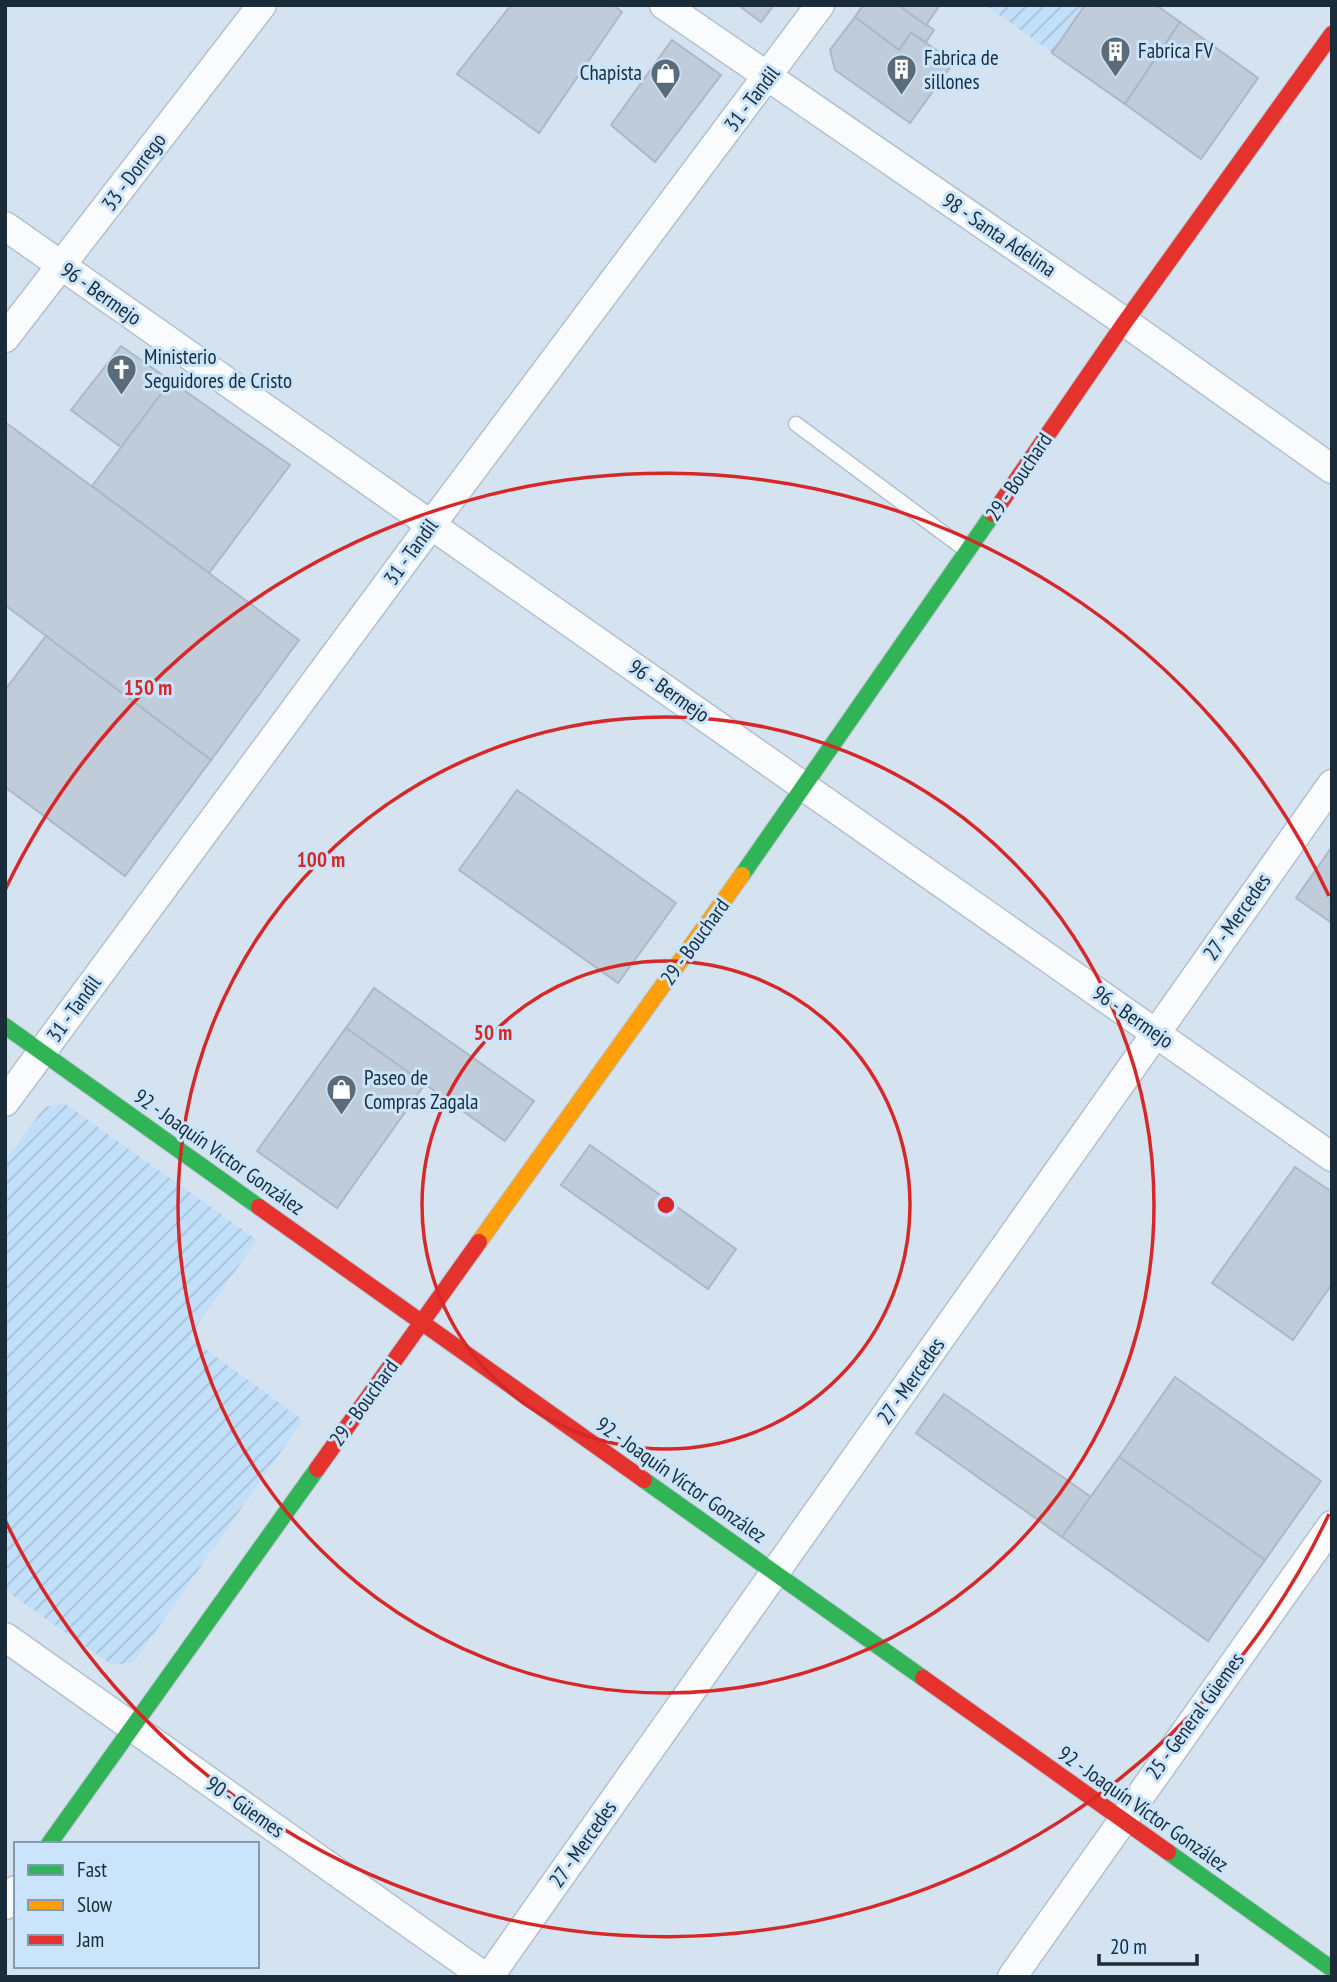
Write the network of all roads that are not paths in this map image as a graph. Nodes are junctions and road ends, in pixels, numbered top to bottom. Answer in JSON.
{"nodes":[{"id":1,"x":262,"y":5,"type":"edge"},
{"id":2,"x":664,"y":5,"type":"edge"},
{"id":3,"x":820,"y":5,"type":"edge"},
{"id":4,"x":1332,"y":34,"type":"edge"},
{"id":5,"x":768,"y":78,"type":"junction"},
{"id":6,"x":5,"y":226,"type":"edge"},
{"id":7,"x":62,"y":266,"type":"junction"},
{"id":8,"x":1125,"y":322,"type":"junction"},
{"id":9,"x":5,"y":338,"type":"edge"},
{"id":10,"x":796,"y":424,"type":"dead end"},
{"id":11,"x":1332,"y":469,"type":"edge"},
{"id":12,"x":431,"y":525,"type":"junction"},
{"id":13,"x":967,"y":551,"type":"junction"},
{"id":14,"x":1332,"y":784,"type":"edge"},
{"id":15,"x":806,"y":787,"type":"junction"},
{"id":16,"x":5,"y":1026,"type":"edge"},
{"id":17,"x":1155,"y":1033,"type":"junction"},
{"id":18,"x":42,"y":1052,"type":"junction"},
{"id":19,"x":5,"y":1102,"type":"edge"},
{"id":20,"x":1332,"y":1157,"type":"edge"},
{"id":21,"x":422,"y":1322,"type":"junction"},
{"id":22,"x":1332,"y":1525,"type":"edge"},
{"id":23,"x":775,"y":1573,"type":"junction"},
{"id":24,"x":5,"y":1637,"type":"edge"},
{"id":25,"x":132,"y":1727,"type":"junction"},
{"id":26,"x":1121,"y":1819,"type":"junction"},
{"id":27,"x":50,"y":1842,"type":"edge"},
{"id":28,"x":1332,"y":1969,"type":"edge"},
{"id":29,"x":487,"y":1977,"type":"edge"},
{"id":30,"x":1012,"y":1977,"type":"edge"}],
"edges":[{"from":1,"to":7,"type":"street","name":"33 - Dorrego"},
{"from":2,"to":5,"type":"street","name":"98 - Santa Adelina"},
{"from":3,"to":5,"type":"street","name":"31 - Tandil"},
{"from":4,"to":8,"type":"street","name":"29 - Bouchard"},
{"from":5,"to":8,"type":"street","name":"98 - Santa Adelina"},
{"from":5,"to":12,"type":"street","name":"31 - Tandil"},
{"from":6,"to":7,"type":"street","name":"96 - Bermejo"},
{"from":7,"to":9,"type":"street","name":"33 - Dorrego"},
{"from":7,"to":12,"type":"street","name":"96 - Bermejo"},
{"from":8,"to":11,"type":"street","name":"98 - Santa Adelina"},
{"from":8,"to":13,"type":"street","name":"29 - Bouchard"},
{"from":10,"to":13,"type":"lane"},
{"from":12,"to":15,"type":"street","name":"96 - Bermejo"},
{"from":12,"to":18,"type":"street","name":"31 - Tandil"},
{"from":13,"to":15,"type":"street","name":"29 - Bouchard"},
{"from":14,"to":17,"type":"street","name":"27 - Mercedes"},
{"from":15,"to":17,"type":"street","name":"96 - Bermejo"},
{"from":15,"to":21,"type":"street","name":"29 - Bouchard"},
{"from":16,"to":18,"type":"street","name":"92 - Joaquín Víctor González"},
{"from":17,"to":20,"type":"street","name":"96 - Bermejo"},
{"from":17,"to":23,"type":"street","name":"27 - Mercedes"},
{"from":18,"to":19,"type":"street","name":"31 - Tandil"},
{"from":18,"to":21,"type":"street","name":"92 - Joaquín Víctor González"},
{"from":21,"to":23,"type":"street","name":"92 - Joaquín Víctor González"},
{"from":21,"to":25,"type":"street","name":"29 - Bouchard"},
{"from":22,"to":26,"type":"street","name":"25 - General Güemes"},
{"from":23,"to":26,"type":"street","name":"92 - Joaquín Víctor González"},
{"from":23,"to":29,"type":"street","name":"27 - Mercedes"},
{"from":24,"to":25,"type":"street","name":"90 - Güemes"},
{"from":25,"to":27,"type":"street","name":"29 - Bouchard"},
{"from":25,"to":29,"type":"street","name":"90 - Güemes"},
{"from":26,"to":28,"type":"street","name":"92 - Joaquín Víctor González"},
{"from":26,"to":30,"type":"street","name":"25 - General Güemes"}]}
